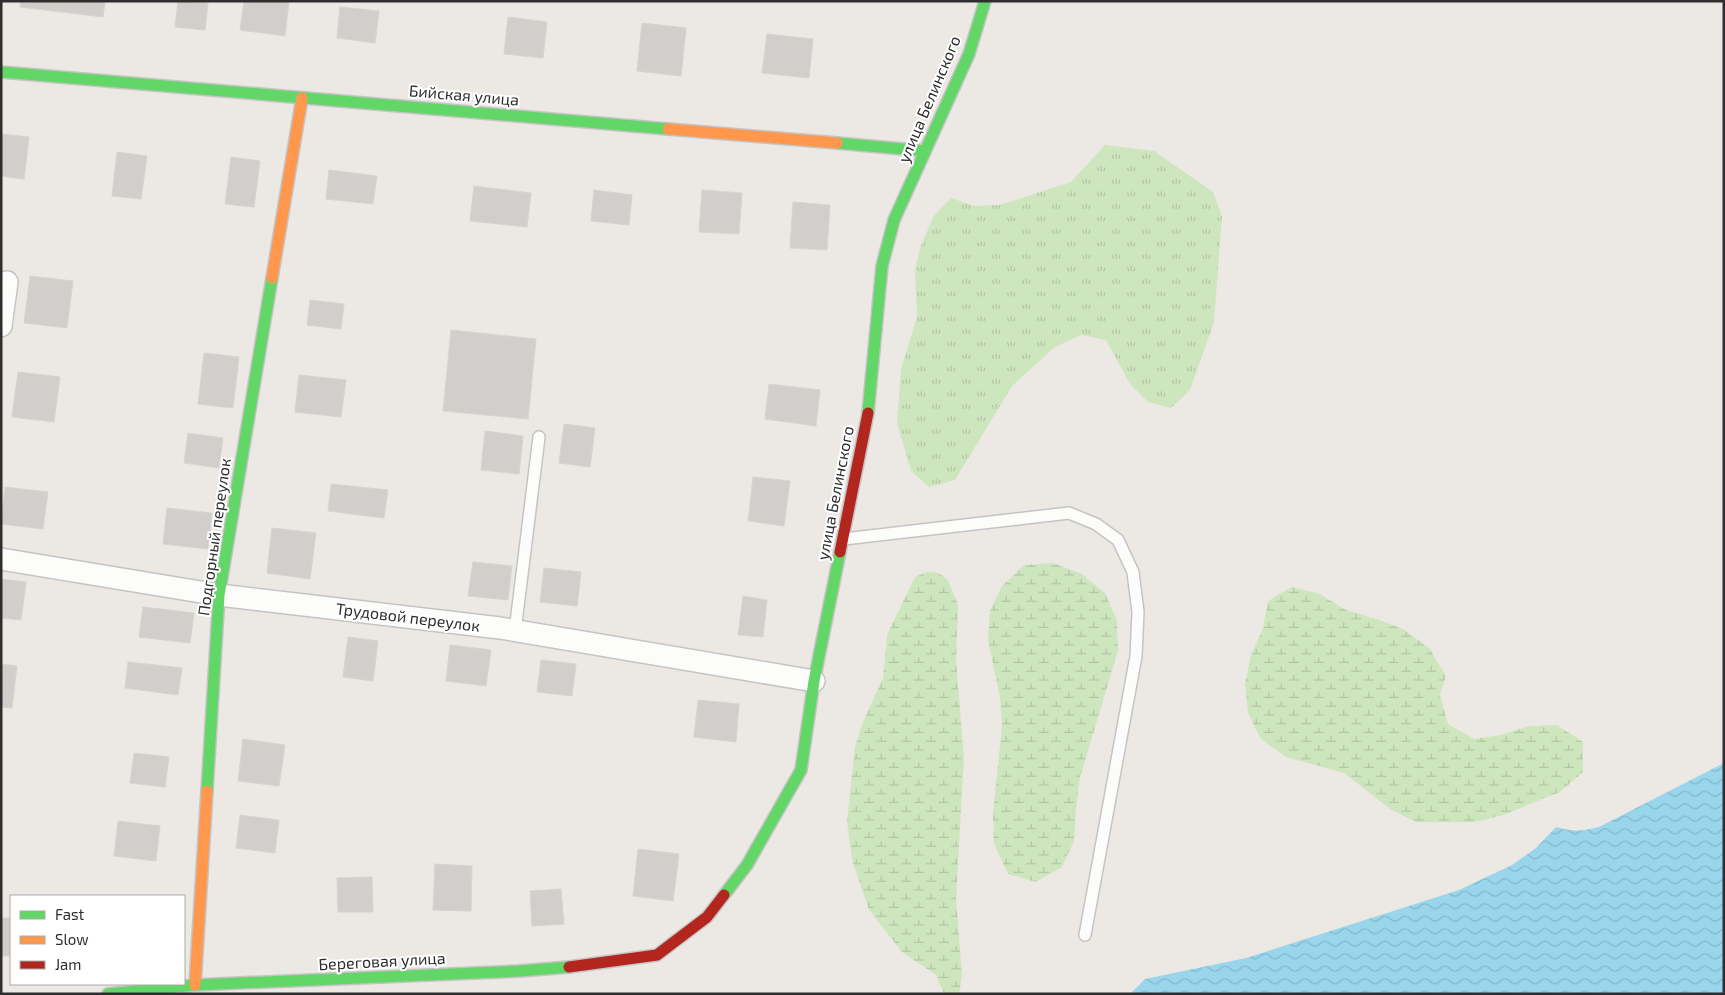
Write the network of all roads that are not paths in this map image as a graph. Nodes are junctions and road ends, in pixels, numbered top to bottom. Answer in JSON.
{"nodes":[{"id":1,"x":985,"y":1,"type":"edge"},
{"id":2,"x":1,"y":72,"type":"edge"},
{"id":3,"x":302,"y":98,"type":"junction"},
{"id":4,"x":925,"y":151,"type":"junction"},
{"id":5,"x":7,"y":282,"type":"dead end"},
{"id":6,"x":1,"y":326,"type":"edge"},
{"id":7,"x":539,"y":436,"type":"dead end"},
{"id":8,"x":843,"y":539,"type":"junction"},
{"id":9,"x":1,"y":559,"type":"edge"},
{"id":10,"x":219,"y":595,"type":"junction"},
{"id":11,"x":515,"y":631,"type":"junction"},
{"id":12,"x":814,"y":681,"type":"junction"},
{"id":13,"x":1085,"y":935,"type":"dead end"},
{"id":14,"x":657,"y":955,"type":"joint"},
{"id":15,"x":195,"y":986,"type":"junction"},
{"id":16,"x":108,"y":994,"type":"edge"}],
"edges":[{"from":1,"to":4,"type":"street","name":"улица Белинского"},
{"from":2,"to":3,"type":"street","name":"Бийская улица"},
{"from":3,"to":4,"type":"street","name":"Бийская улица"},
{"from":3,"to":10,"type":"street","name":"Подгорный переулок"},
{"from":4,"to":8,"type":"street","name":"улица Белинского"},
{"from":5,"to":6,"type":"street"},
{"from":7,"to":11,"type":"lane"},
{"from":8,"to":12,"type":"street","name":"улица Белинского"},
{"from":8,"to":13,"type":"lane"},
{"from":9,"to":10,"type":"street","name":"Трудовой переулок"},
{"from":10,"to":11,"type":"street","name":"Трудовой переулок"},
{"from":10,"to":15,"type":"street","name":"Подгорный переулок"},
{"from":11,"to":12,"type":"street","name":"Трудовой переулок"},
{"from":12,"to":14,"type":"street","name":"улица Белинского"},
{"from":14,"to":15,"type":"street","name":"Береговая улица"},
{"from":15,"to":16,"type":"street","name":"Береговая улица"}]}
